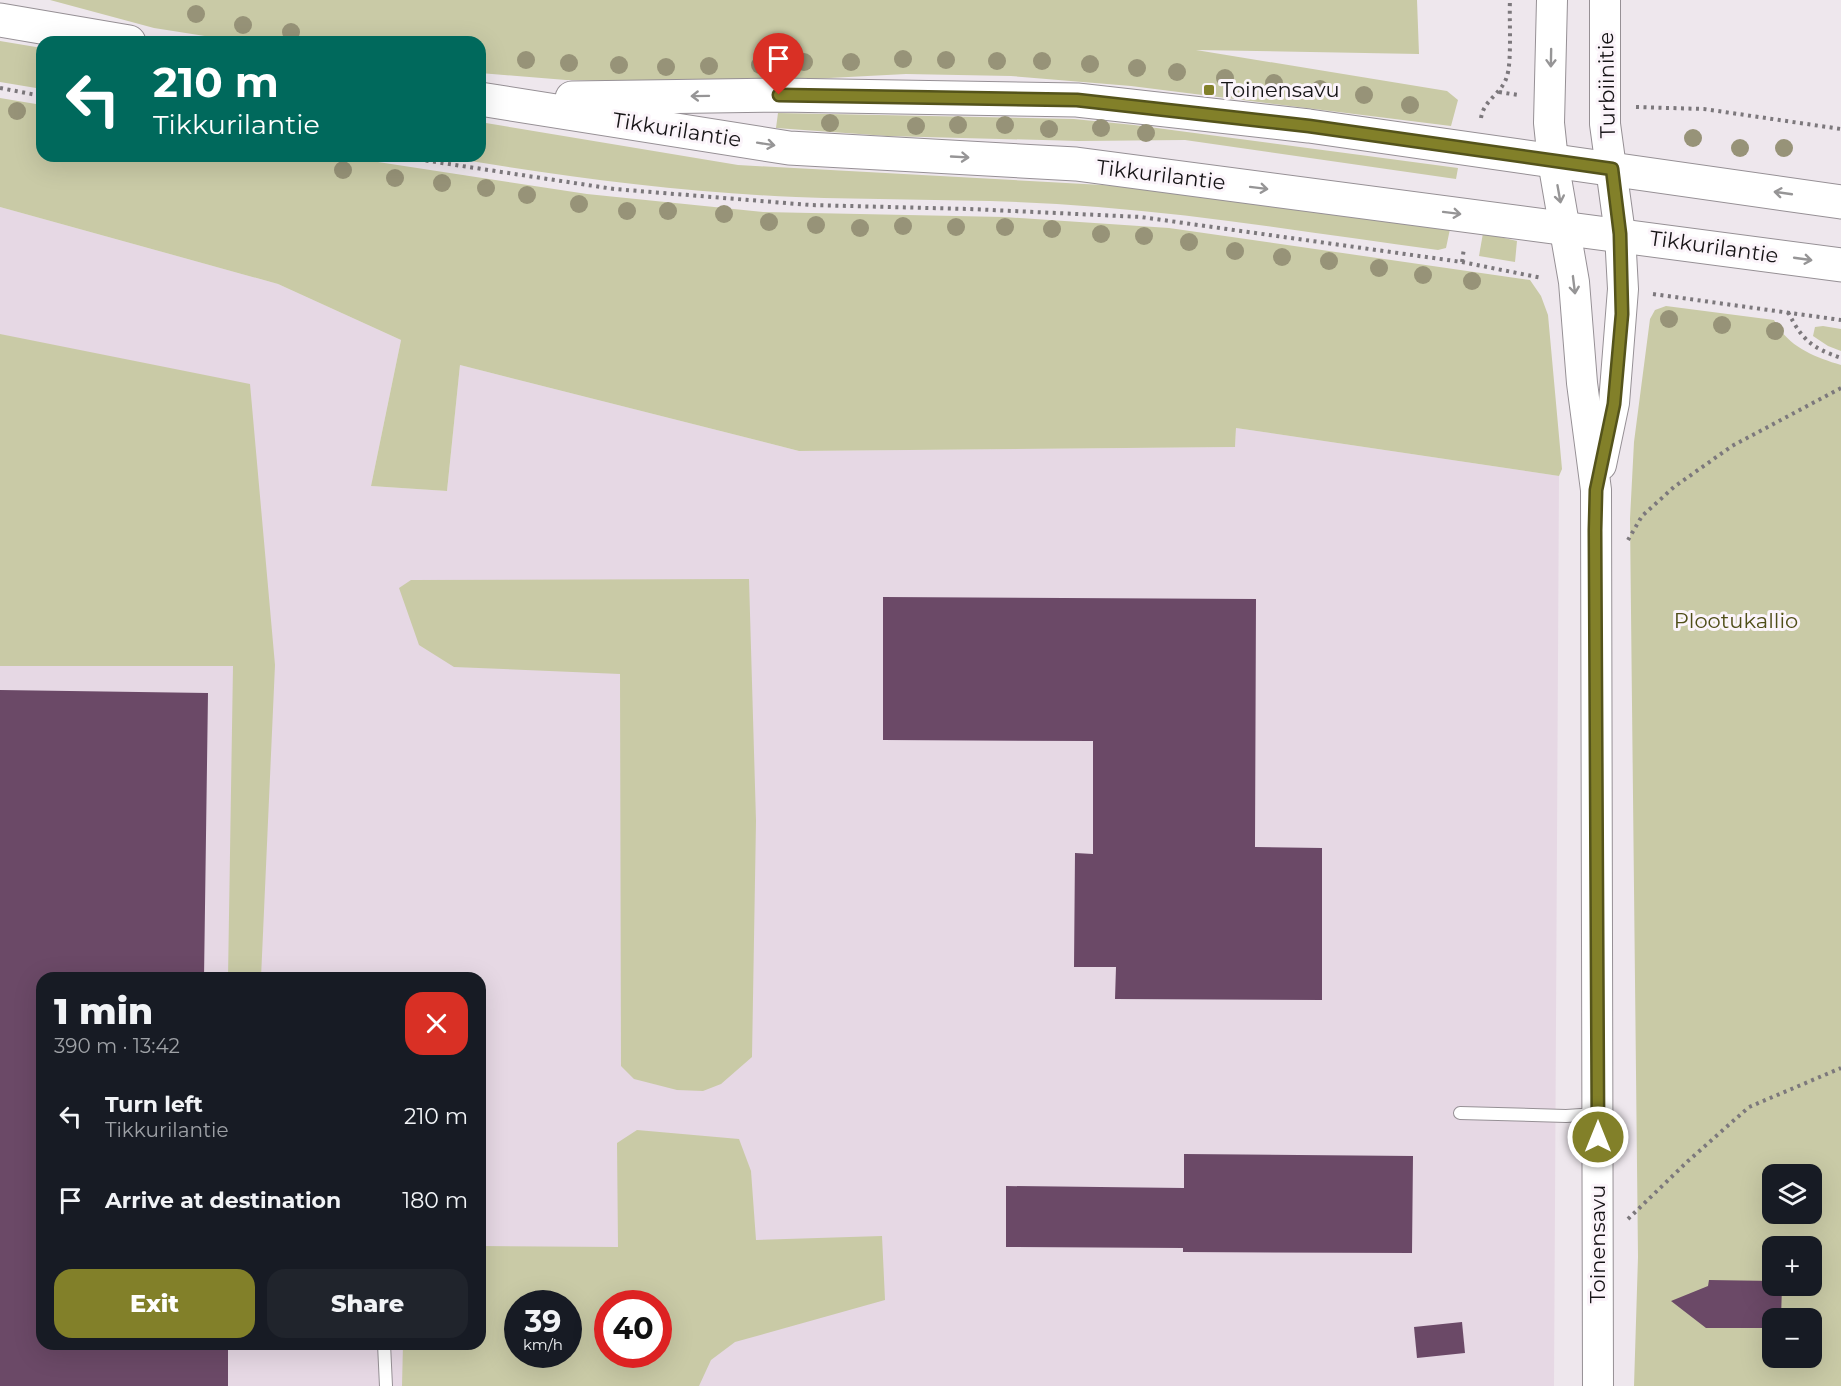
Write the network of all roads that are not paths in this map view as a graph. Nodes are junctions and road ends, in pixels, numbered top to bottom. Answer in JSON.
{"nodes":[{"id":1,"x":1552,"y":0,"type":"edge"},
{"id":2,"x":1605,"y":0,"type":"edge"},
{"id":3,"x":0,"y":20,"type":"edge"},
{"id":4,"x":94,"y":36,"type":"edge"},
{"id":5,"x":486,"y":99,"type":"edge"},
{"id":6,"x":486,"y":100,"type":"edge"},
{"id":7,"x":1553,"y":161,"type":"junction"},
{"id":8,"x":1612,"y":169,"type":"junction"},
{"id":9,"x":1841,"y":202,"type":"edge"},
{"id":10,"x":1564,"y":227,"type":"junction"},
{"id":11,"x":1620,"y":234,"type":"junction"},
{"id":12,"x":1841,"y":265,"type":"edge"},
{"id":13,"x":1596,"y":490,"type":"junction"},
{"id":14,"x":1460,"y":1113,"type":"dead end"},
{"id":15,"x":1598,"y":1114,"type":"junction"},
{"id":16,"x":384,"y":1350,"type":"edge"},
{"id":17,"x":386,"y":1386,"type":"edge"},
{"id":18,"x":1598,"y":1386,"type":"edge"}],
"edges":[{"from":1,"to":7,"type":"street","one_way":true},
{"from":2,"to":8,"type":"street","name":"Turbiinitie"},
{"from":3,"to":4,"type":"main road"},
{"from":7,"to":5,"type":"main road","name":"Tikkurilantie","one_way":true},
{"from":6,"to":10,"type":"main road","name":"Tikkurilantie","one_way":true},
{"from":7,"to":8,"type":"main road","name":"Tikkurilantie"},
{"from":7,"to":10,"type":"street","name":"Toinensavu","one_way":true},
{"from":9,"to":8,"type":"main road","name":"Tikkurilantie","one_way":true},
{"from":8,"to":11,"type":"street","name":"Toinensavu"},
{"from":10,"to":11,"type":"main road","name":"Tikkurilantie"},
{"from":10,"to":13,"type":"street","name":"Toinensavu","one_way":true},
{"from":11,"to":12,"type":"main road","name":"Tikkurilantie","one_way":true},
{"from":11,"to":13,"type":"street","name":"Toinensavu"},
{"from":13,"to":15,"type":"street","name":"Toinensavu"},
{"from":14,"to":15,"type":"lane"},
{"from":15,"to":18,"type":"street","name":"Toinensavu"},
{"from":16,"to":17,"type":"lane"}]}
